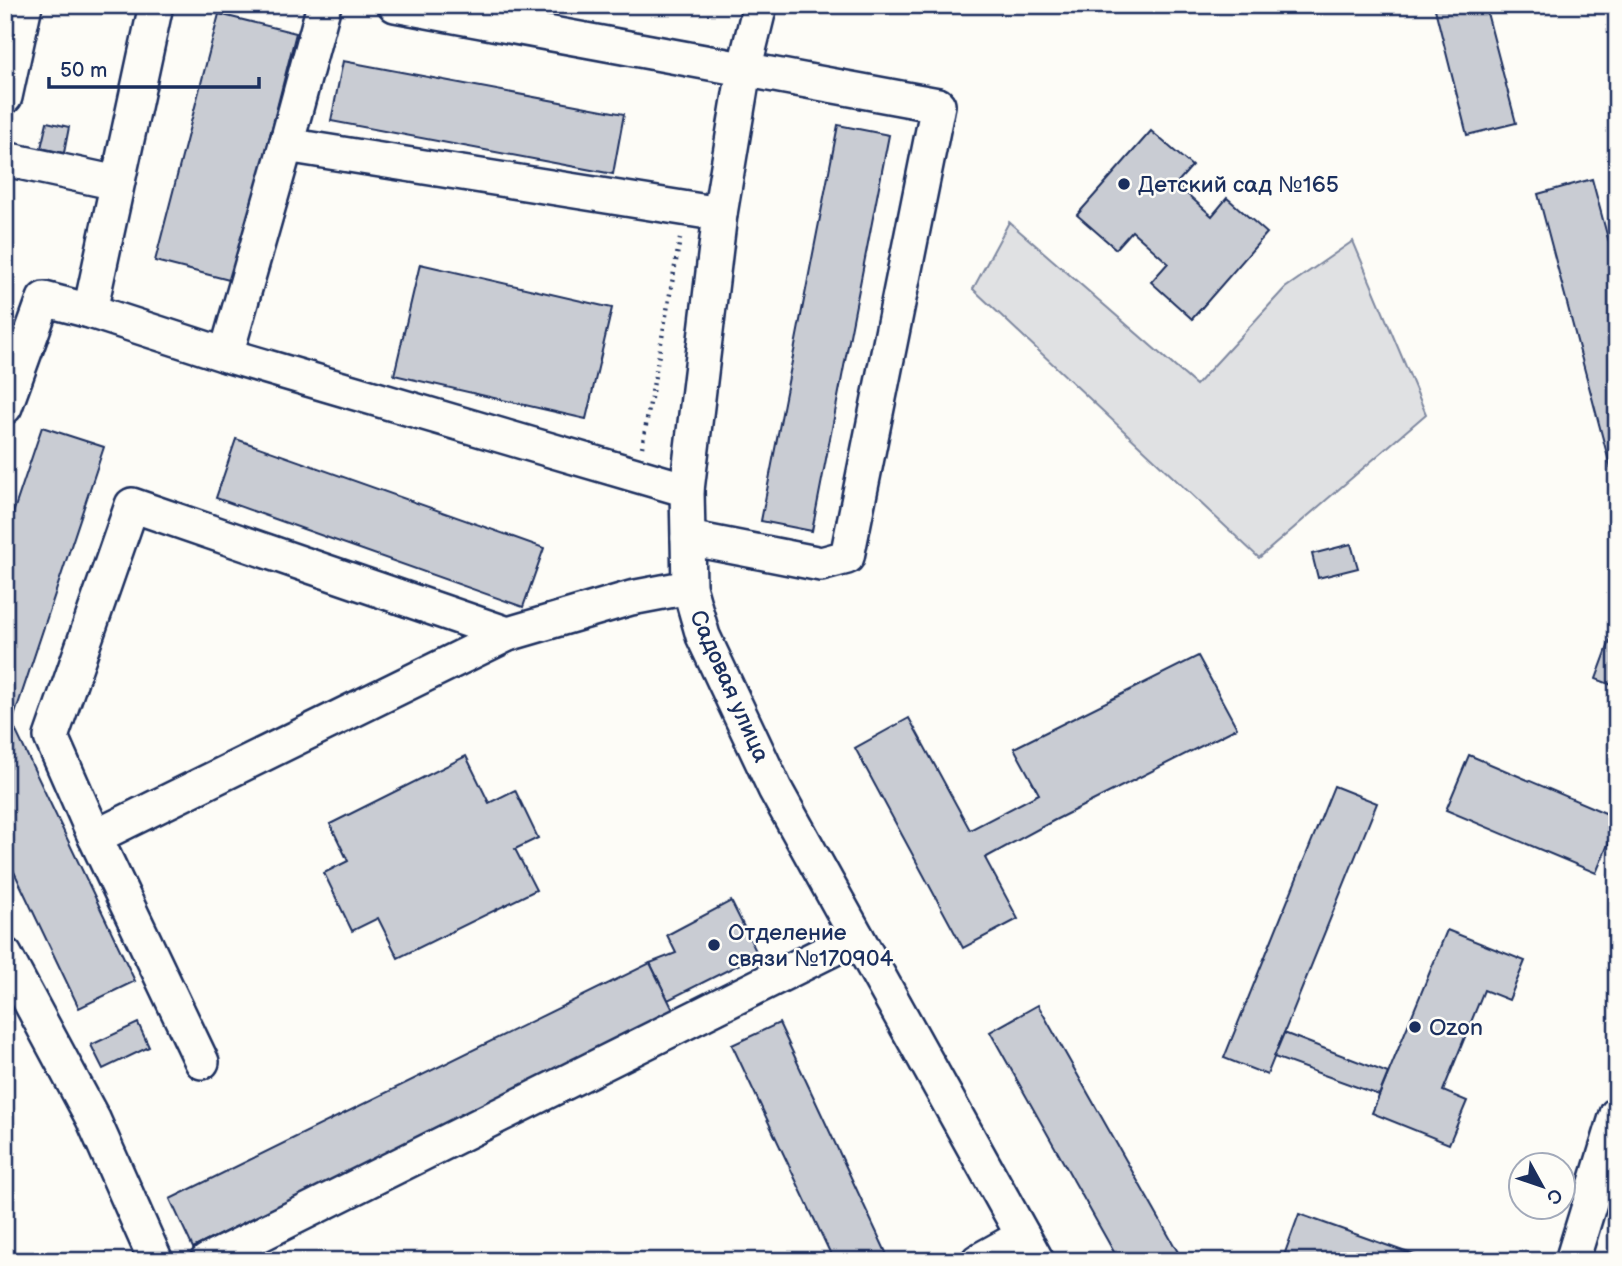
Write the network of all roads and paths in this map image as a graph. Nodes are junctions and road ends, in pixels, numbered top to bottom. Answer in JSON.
{"nodes":[{"id":1,"x":25,"y":5,"type":"edge"},
{"id":2,"x":156,"y":5,"type":"edge"},
{"id":3,"x":324,"y":5,"type":"edge"},
{"id":4,"x":395,"y":5,"type":"edge"},
{"id":5,"x":760,"y":5,"type":"edge"},
{"id":6,"x":744,"y":70,"type":"junction"},
{"id":7,"x":5,"y":97,"type":"edge"},
{"id":8,"x":286,"y":145,"type":"junction"},
{"id":9,"x":5,"y":159,"type":"edge"},
{"id":10,"x":117,"y":183,"type":"junction"},
{"id":11,"x":685,"y":209,"type":"junction"},
{"id":12,"x":720,"y":214,"type":"junction"},
{"id":13,"x":90,"y":311,"type":"junction"},
{"id":14,"x":226,"y":355,"type":"junction"},
{"id":15,"x":5,"y":407,"type":"edge"},
{"id":16,"x":637,"y":476,"type":"junction"},
{"id":17,"x":687,"y":490,"type":"junction"},
{"id":18,"x":688,"y":538,"type":"junction"},
{"id":19,"x":689,"y":587,"type":"junction"},
{"id":20,"x":508,"y":634,"type":"junction"},
{"id":21,"x":96,"y":837,"type":"junction"},
{"id":22,"x":857,"y":937,"type":"junction"},
{"id":23,"x":5,"y":955,"type":"edge"},
{"id":24,"x":202,"y":1062,"type":"dead end"},
{"id":25,"x":1617,"y":1114,"type":"edge"},
{"id":26,"x":1030,"y":1248,"type":"edge"},
{"id":27,"x":156,"y":1261,"type":"edge"},
{"id":28,"x":207,"y":1261,"type":"edge"},
{"id":29,"x":978,"y":1261,"type":"edge"},
{"id":30,"x":1572,"y":1261,"type":"edge"}],
"edges":[{"from":1,"to":7,"type":"street"},
{"from":2,"to":10,"type":"street"},
{"from":3,"to":8,"type":"street"},
{"from":4,"to":6,"type":"street"},
{"from":5,"to":6,"type":"street","name":"Садовая улица"},
{"from":6,"to":12,"type":"street","name":"Садовая улица"},
{"from":6,"to":18,"type":"street"},
{"from":8,"to":11,"type":"street"},
{"from":8,"to":14,"type":"street"},
{"from":9,"to":10,"type":"street"},
{"from":10,"to":13,"type":"street"},
{"from":11,"to":12,"type":"street"},
{"from":11,"to":16,"type":"path"},
{"from":12,"to":17,"type":"street","name":"Садовая улица"},
{"from":13,"to":14,"type":"street"},
{"from":13,"to":15,"type":"street"},
{"from":14,"to":16,"type":"street"},
{"from":16,"to":17,"type":"street"},
{"from":17,"to":18,"type":"street","name":"Садовая улица"},
{"from":18,"to":19,"type":"street","name":"Садовая улица"},
{"from":19,"to":20,"type":"street"},
{"from":19,"to":22,"type":"street","name":"Садовая улица"},
{"from":20,"to":21,"type":"street"},
{"from":20,"to":21,"type":"street"},
{"from":21,"to":24,"type":"street"},
{"from":22,"to":26,"type":"street","name":"Садовая улица"},
{"from":22,"to":28,"type":"street"},
{"from":23,"to":27,"type":"street"},
{"from":25,"to":30,"type":"street"},
{"from":26,"to":29,"type":"street"}]}
